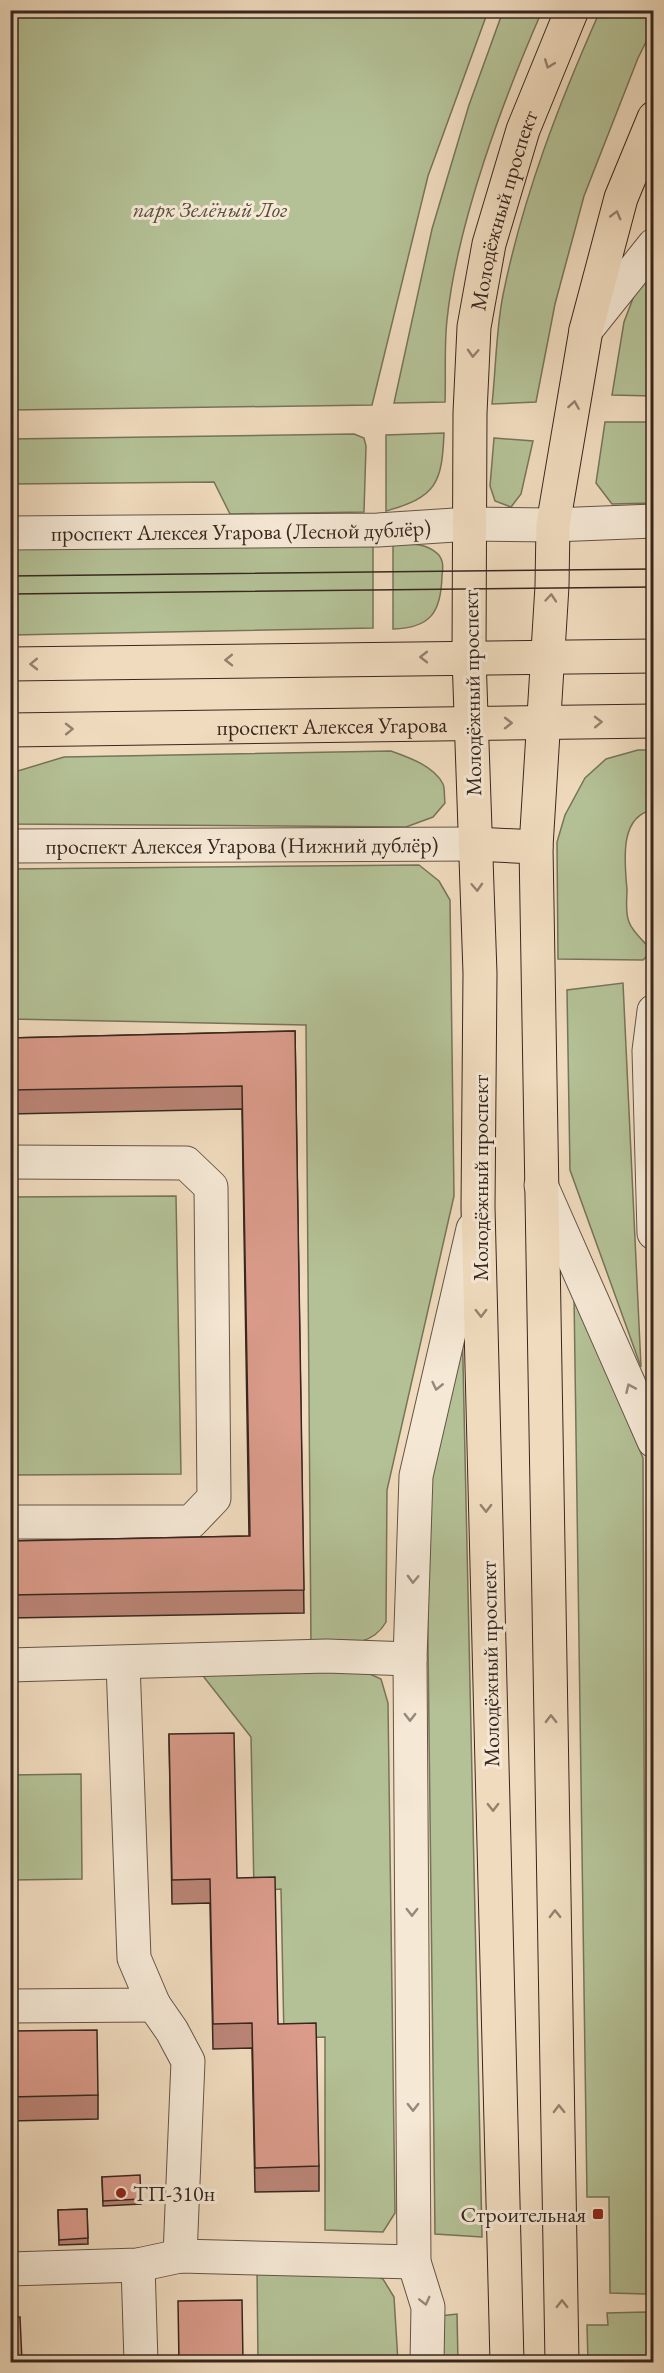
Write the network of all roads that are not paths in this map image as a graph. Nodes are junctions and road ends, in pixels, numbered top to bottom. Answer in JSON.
{"nodes":[{"id":1,"x":572,"y":10,"type":"edge"},
{"id":2,"x":654,"y":118,"type":"edge"},
{"id":3,"x":654,"y":245,"type":"edge"},
{"id":4,"x":586,"y":330,"type":"junction"},
{"id":5,"x":654,"y":521,"type":"edge"},
{"id":6,"x":470,"y":524,"type":"junction"},
{"id":7,"x":552,"y":525,"type":"junction"},
{"id":8,"x":10,"y":533,"type":"edge"},
{"id":9,"x":654,"y":656,"type":"edge"},
{"id":10,"x":469,"y":657,"type":"junction"},
{"id":11,"x":546,"y":657,"type":"junction"},
{"id":12,"x":10,"y":664,"type":"edge"},
{"id":13,"x":654,"y":720,"type":"edge"},
{"id":14,"x":473,"y":723,"type":"junction"},
{"id":15,"x":543,"y":723,"type":"junction"},
{"id":16,"x":10,"y":730,"type":"edge"},
{"id":17,"x":475,"y":844,"type":"junction"},
{"id":18,"x":10,"y":846,"type":"edge"},
{"id":19,"x":536,"y":847,"type":"junction"},
{"id":20,"x":654,"y":1011,"type":"edge"},
{"id":21,"x":651,"y":1052,"type":"edge"},
{"id":22,"x":10,"y":1162,"type":"edge"},
{"id":23,"x":541,"y":1185,"type":"junction"},
{"id":24,"x":478,"y":1207,"type":"junction"},
{"id":25,"x":654,"y":1233,"type":"edge"},
{"id":26,"x":654,"y":1441,"type":"edge"},
{"id":27,"x":10,"y":1522,"type":"edge"},
{"id":28,"x":410,"y":1659,"type":"junction"},
{"id":29,"x":123,"y":1663,"type":"junction"},
{"id":30,"x":10,"y":1665,"type":"edge"},
{"id":31,"x":154,"y":2005,"type":"junction"},
{"id":32,"x":10,"y":2006,"type":"edge"},
{"id":33,"x":180,"y":2256,"type":"junction"},
{"id":34,"x":414,"y":2262,"type":"junction"},
{"id":35,"x":138,"y":2265,"type":"junction"},
{"id":36,"x":10,"y":2269,"type":"edge"},
{"id":37,"x":141,"y":2362,"type":"edge"},
{"id":38,"x":427,"y":2362,"type":"edge"},
{"id":39,"x":507,"y":2362,"type":"edge"},
{"id":40,"x":562,"y":2362,"type":"edge"}],
"edges":[{"from":1,"to":6,"type":"main road","name":"Молодёжный проспект","one_way":true},
{"from":4,"to":2,"type":"main road","one_way":true},
{"from":3,"to":4,"type":"street"},
{"from":7,"to":4,"type":"main road","one_way":true},
{"from":5,"to":7,"type":"street","name":"проспект Алексея Угарова (Лесной дублёр)"},
{"from":6,"to":7,"type":"street","name":"проспект Алексея Угарова (Лесной дублёр)"},
{"from":6,"to":8,"type":"street","name":"проспект Алексея Угарова (Лесной дублёр)"},
{"from":6,"to":10,"type":"main road","name":"Молодёжный проспект"},
{"from":11,"to":7,"type":"main road","one_way":true},
{"from":9,"to":11,"type":"main road"},
{"from":10,"to":11,"type":"main road"},
{"from":10,"to":12,"type":"main road","one_way":true},
{"from":10,"to":14,"type":"main road","name":"Молодёжный проспект"},
{"from":11,"to":15,"type":"main road"},
{"from":15,"to":13,"type":"main road","name":"проспект Алексея Угарова","one_way":true},
{"from":14,"to":15,"type":"main road","name":"проспект Алексея Угарова","one_way":true},
{"from":16,"to":14,"type":"main road","name":"проспект Алексея Угарова","one_way":true},
{"from":14,"to":17,"type":"main road","name":"Молодёжный проспект"},
{"from":15,"to":19,"type":"main road"},
{"from":17,"to":18,"type":"street","name":"проспект Алексея Угарова (Нижний дублёр)"},
{"from":17,"to":19,"type":"main road"},
{"from":17,"to":24,"type":"main road","name":"Молодёжный проспект","one_way":true},
{"from":19,"to":23,"type":"main road"},
{"from":20,"to":21,"type":"street"},
{"from":21,"to":25,"type":"street"},
{"from":22,"to":27,"type":"street"},
{"from":26,"to":23,"type":"street","one_way":true},
{"from":40,"to":23,"type":"main road","one_way":true},
{"from":24,"to":28,"type":"street","one_way":true},
{"from":24,"to":39,"type":"main road","name":"Молодёжный проспект","one_way":true},
{"from":28,"to":29,"type":"street"},
{"from":28,"to":34,"type":"street","one_way":true},
{"from":29,"to":30,"type":"street"},
{"from":29,"to":31,"type":"street"},
{"from":31,"to":32,"type":"street"},
{"from":31,"to":33,"type":"street"},
{"from":33,"to":34,"type":"street"},
{"from":33,"to":35,"type":"street"},
{"from":34,"to":38,"type":"street","one_way":true},
{"from":35,"to":36,"type":"street"},
{"from":35,"to":37,"type":"street"}]}
